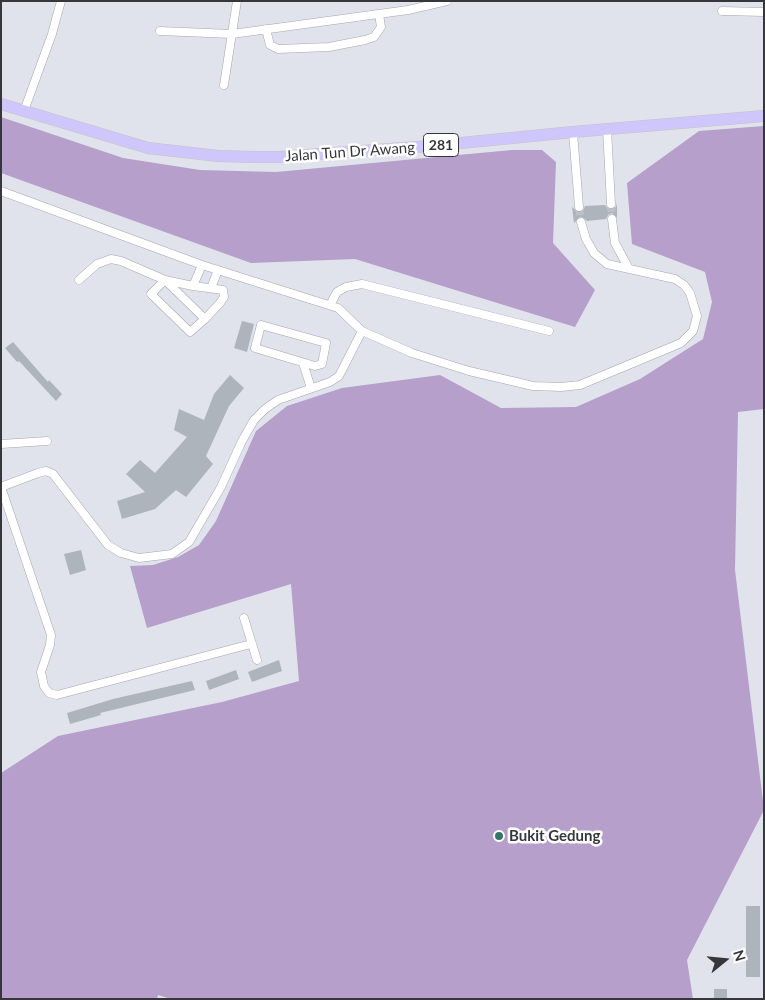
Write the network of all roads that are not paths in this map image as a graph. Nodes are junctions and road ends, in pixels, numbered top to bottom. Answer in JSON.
{"nodes":[{"id":1,"x":61,"y":1,"type":"edge"},
{"id":2,"x":237,"y":1,"type":"edge"},
{"id":3,"x":447,"y":1,"type":"edge"},
{"id":4,"x":722,"y":11,"type":"dead end"},
{"id":5,"x":764,"y":12,"type":"edge"},
{"id":6,"x":379,"y":14,"type":"junction"},
{"id":7,"x":266,"y":29,"type":"junction"},
{"id":8,"x":160,"y":31,"type":"dead end"},
{"id":9,"x":232,"y":34,"type":"junction"},
{"id":10,"x":224,"y":84,"type":"dead end"},
{"id":11,"x":1,"y":104,"type":"edge"},
{"id":12,"x":24,"y":111,"type":"junction"},
{"id":13,"x":764,"y":116,"type":"edge"},
{"id":14,"x":607,"y":129,"type":"junction"},
{"id":15,"x":573,"y":132,"type":"junction"},
{"id":16,"x":1,"y":190,"type":"edge"},
{"id":17,"x":611,"y":204,"type":"tunnel mouth"},
{"id":18,"x":579,"y":207,"type":"tunnel mouth"},
{"id":19,"x":612,"y":219,"type":"tunnel mouth"},
{"id":20,"x":581,"y":222,"type":"tunnel mouth"},
{"id":21,"x":202,"y":265,"type":"junction"},
{"id":22,"x":628,"y":267,"type":"junction"},
{"id":23,"x":218,"y":270,"type":"junction"},
{"id":24,"x":79,"y":280,"type":"dead end"},
{"id":25,"x":165,"y":280,"type":"junction"},
{"id":26,"x":192,"y":286,"type":"junction"},
{"id":27,"x":211,"y":288,"type":"junction"},
{"id":28,"x":330,"y":305,"type":"junction"},
{"id":29,"x":206,"y":320,"type":"junction"},
{"id":30,"x":362,"y":331,"type":"junction"},
{"id":31,"x":549,"y":331,"type":"dead end"},
{"id":32,"x":303,"y":362,"type":"junction"},
{"id":33,"x":311,"y":388,"type":"junction"},
{"id":34,"x":47,"y":441,"type":"dead end"},
{"id":35,"x":1,"y":444,"type":"edge"},
{"id":36,"x":1,"y":487,"type":"edge"},
{"id":37,"x":244,"y":618,"type":"dead end"},
{"id":38,"x":251,"y":644,"type":"junction"},
{"id":39,"x":257,"y":660,"type":"dead end"}],
"edges":[{"from":1,"to":12,"type":"street"},
{"from":2,"to":9,"type":"street"},
{"from":3,"to":6,"type":"street"},
{"from":4,"to":5,"type":"street"},
{"from":6,"to":7,"type":"street"},
{"from":6,"to":7,"type":"street"},
{"from":7,"to":9,"type":"street"},
{"from":8,"to":9,"type":"street"},
{"from":9,"to":10,"type":"street"},
{"from":11,"to":12,"type":"main road","name":"Jalan Tun Dr Awang","number":"281"},
{"from":12,"to":15,"type":"main road","name":"Jalan Tun Dr Awang","number":"281"},
{"from":13,"to":14,"type":"main road","name":"Jalan Tun Dr Awang","number":"281"},
{"from":14,"to":15,"type":"main road","name":"Jalan Tun Dr Awang","number":"281"},
{"from":14,"to":17,"type":"street"},
{"from":15,"to":18,"type":"street"},
{"from":16,"to":21,"type":"street"},
{"from":19,"to":22,"type":"street"},
{"from":20,"to":22,"type":"street"},
{"from":21,"to":23,"type":"street"},
{"from":21,"to":26,"type":"street"},
{"from":22,"to":30,"type":"street"},
{"from":23,"to":27,"type":"street"},
{"from":23,"to":28,"type":"street"},
{"from":24,"to":25,"type":"street"},
{"from":25,"to":26,"type":"street"},
{"from":25,"to":29,"type":"street"},
{"from":25,"to":29,"type":"street"},
{"from":26,"to":27,"type":"street"},
{"from":27,"to":29,"type":"street"},
{"from":28,"to":30,"type":"street"},
{"from":28,"to":31,"type":"street"},
{"from":30,"to":33,"type":"street"},
{"from":32,"to":32,"type":"street"},
{"from":32,"to":33,"type":"street"},
{"from":33,"to":36,"type":"street"},
{"from":34,"to":35,"type":"street"},
{"from":36,"to":38,"type":"street"},
{"from":37,"to":38,"type":"street"},
{"from":38,"to":39,"type":"street"}]}
